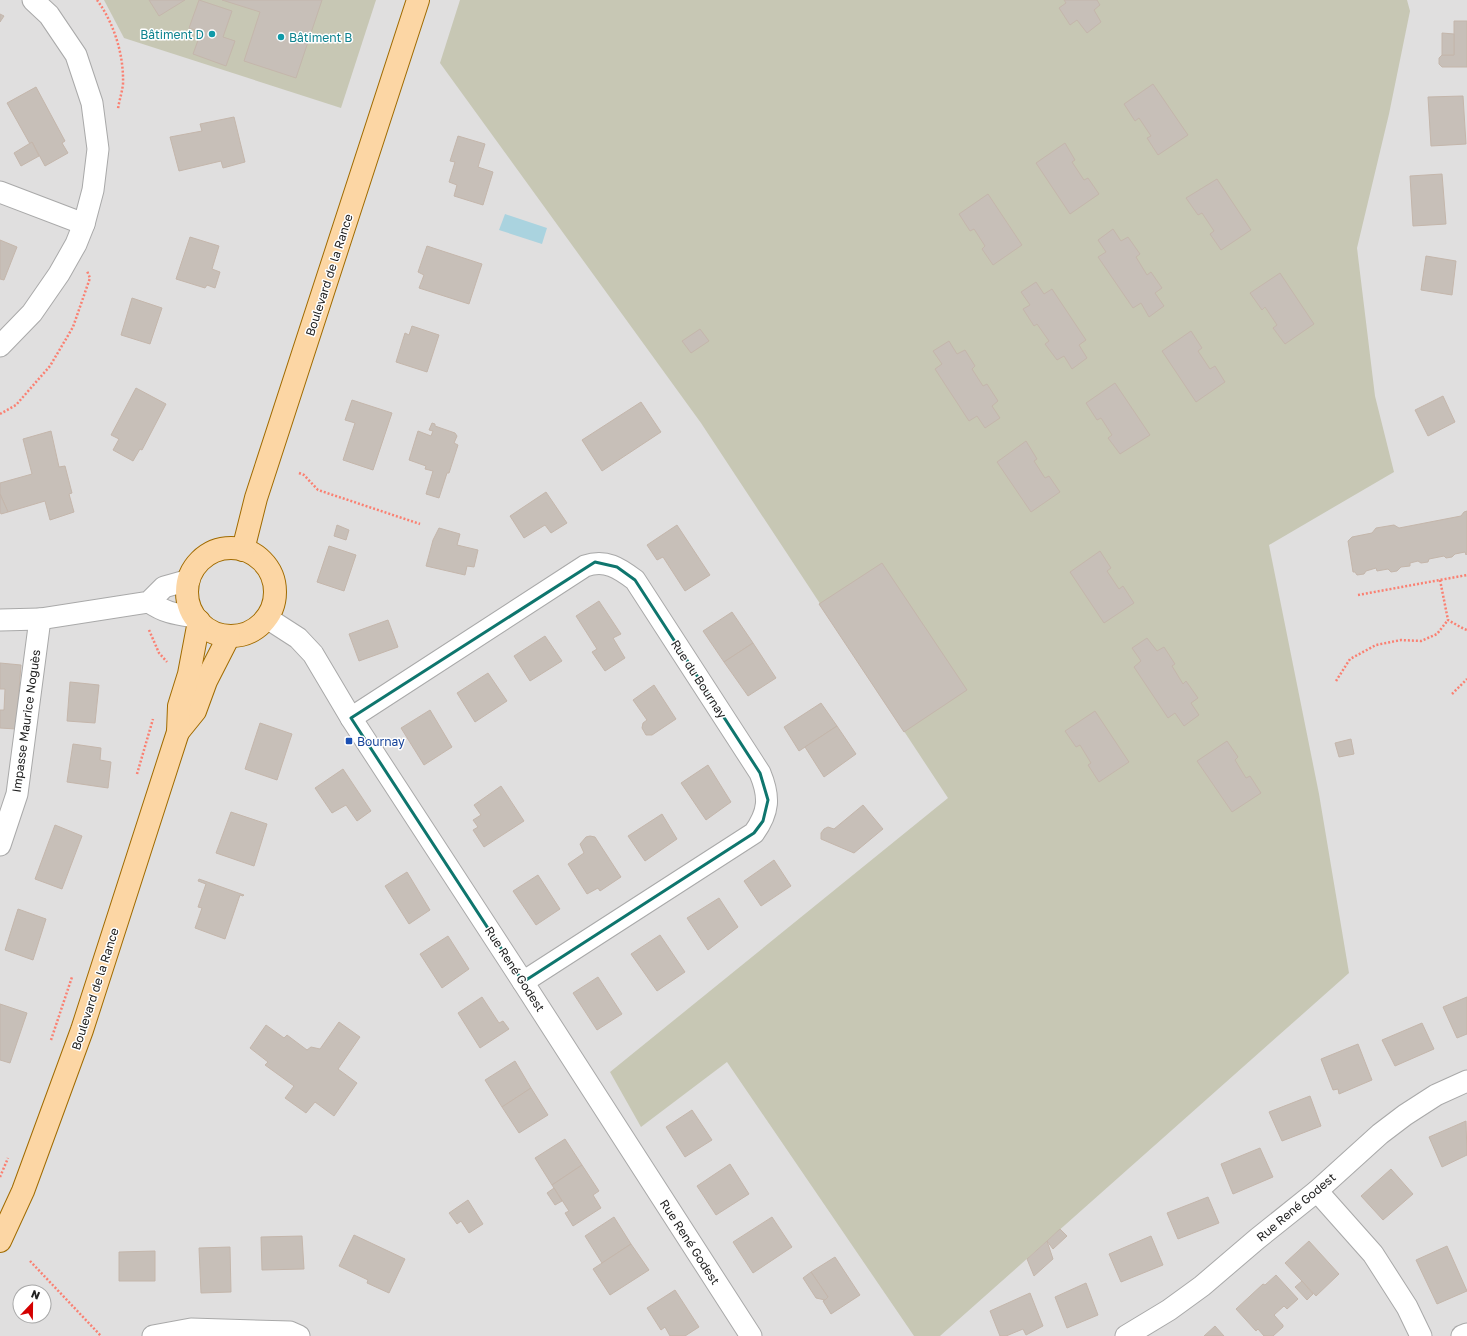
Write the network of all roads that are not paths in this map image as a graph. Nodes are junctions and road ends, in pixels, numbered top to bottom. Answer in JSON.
{"nodes":[{"id":1,"x":33,"y":0,"type":"edge"},
{"id":2,"x":418,"y":0,"type":"edge"},
{"id":3,"x":0,"y":192,"type":"edge"},
{"id":4,"x":84,"y":224,"type":"junction"},
{"id":5,"x":0,"y":346,"type":"edge"},
{"id":6,"x":243,"y":550,"type":"junction"},
{"id":7,"x":189,"y":580,"type":"junction"},
{"id":8,"x":149,"y":602,"type":"junction"},
{"id":9,"x":267,"y":618,"type":"junction"},
{"id":10,"x":40,"y":619,"type":"junction"},
{"id":11,"x":197,"y":619,"type":"junction"},
{"id":12,"x":0,"y":620,"type":"edge"},
{"id":13,"x":229,"y":636,"type":"junction"},
{"id":14,"x":351,"y":718,"type":"junction"},
{"id":15,"x":178,"y":732,"type":"junction"},
{"id":16,"x":0,"y":845,"type":"edge"},
{"id":17,"x":523,"y":982,"type":"junction"},
{"id":18,"x":1467,"y":1081,"type":"edge"},
{"id":19,"x":1317,"y":1190,"type":"junction"},
{"id":20,"x":0,"y":1241,"type":"edge"},
{"id":21,"x":1467,"y":1334,"type":"edge"},
{"id":22,"x":752,"y":1335,"type":"edge"},
{"id":23,"x":153,"y":1336,"type":"edge"},
{"id":24,"x":299,"y":1336,"type":"edge"},
{"id":25,"x":1126,"y":1336,"type":"edge"},
{"id":26,"x":1421,"y":1336,"type":"edge"},
{"id":27,"x":1462,"y":1336,"type":"edge"}],
"edges":[{"from":1,"to":4,"type":"street"},
{"from":2,"to":6,"type":"main road","name":"Boulevard de la Rance"},
{"from":3,"to":4,"type":"street"},
{"from":4,"to":5,"type":"street"},
{"from":6,"to":7,"type":"main road"},
{"from":6,"to":9,"type":"main road"},
{"from":7,"to":8,"type":"street"},
{"from":7,"to":11,"type":"main road"},
{"from":8,"to":10,"type":"street"},
{"from":8,"to":11,"type":"street"},
{"from":9,"to":13,"type":"main road"},
{"from":9,"to":14,"type":"street","name":"Rue René Godest"},
{"from":10,"to":12,"type":"street"},
{"from":10,"to":16,"type":"street","name":"Impasse Maurice Noguès"},
{"from":11,"to":13,"type":"main road"},
{"from":11,"to":15,"type":"main road","name":"Boulevard de la Rance"},
{"from":13,"to":15,"type":"main road","name":"Boulevard de la Rance"},
{"from":14,"to":17,"type":"street","name":"Rue René Godest"},
{"from":14,"to":17,"type":"street","name":"Rue du Bournay"},
{"from":15,"to":20,"type":"main road","name":"Boulevard de la Rance"},
{"from":17,"to":22,"type":"street","name":"Rue René Godest"},
{"from":18,"to":19,"type":"street","name":"Rue René Godest"},
{"from":19,"to":25,"type":"street","name":"Rue René Godest"},
{"from":19,"to":26,"type":"street"},
{"from":21,"to":27,"type":"street"},
{"from":23,"to":24,"type":"street"}]}
